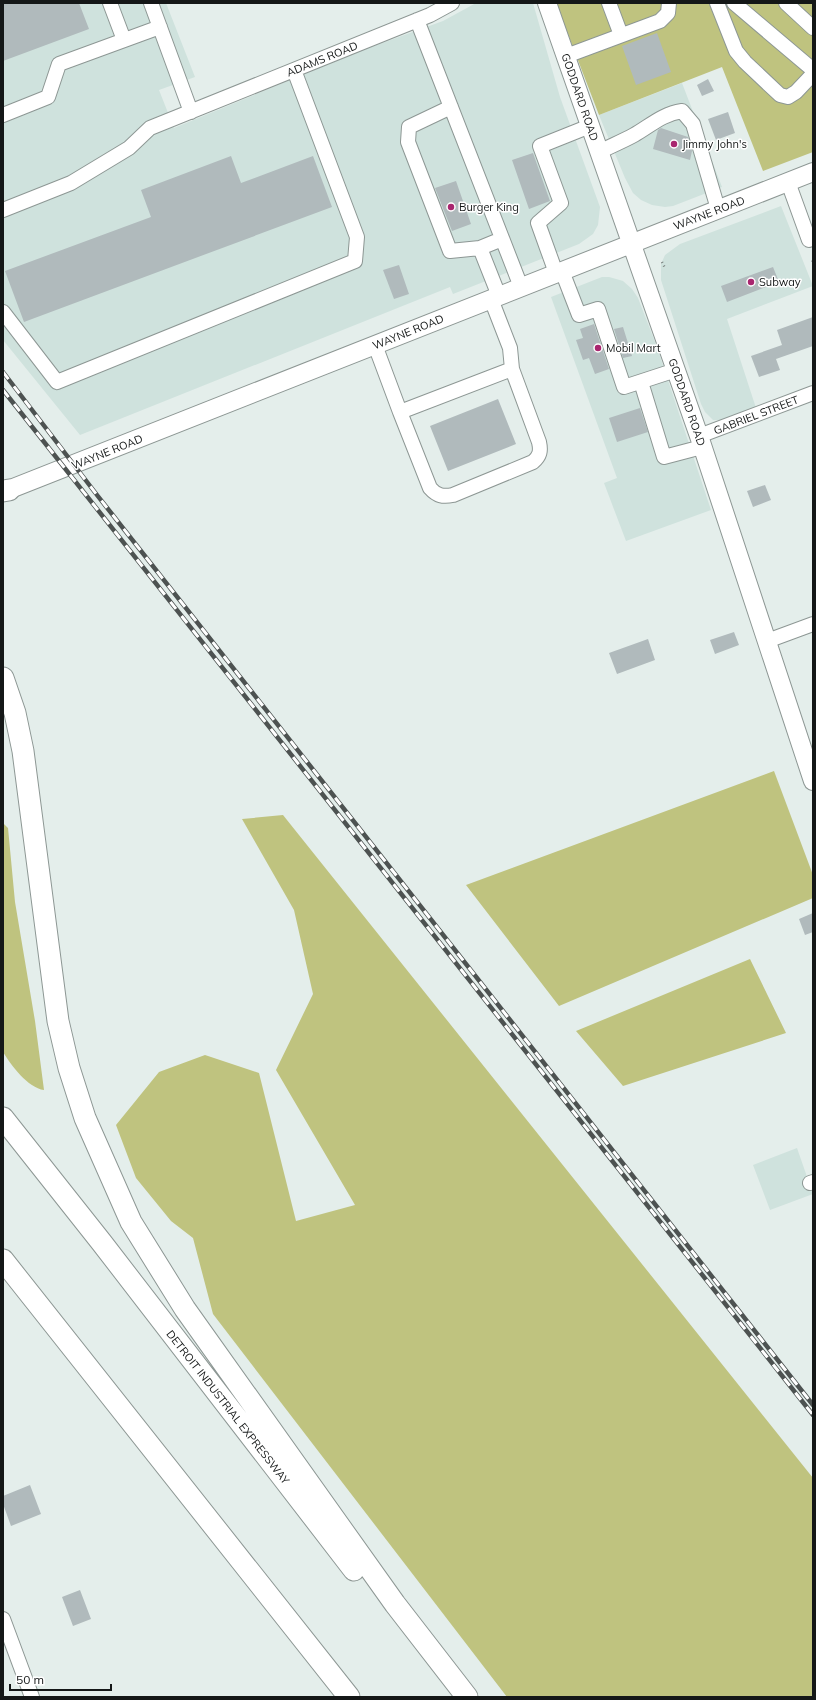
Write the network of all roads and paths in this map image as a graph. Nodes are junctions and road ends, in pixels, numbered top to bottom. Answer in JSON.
{"nodes":[{"id":1,"x":110,"y":3,"type":"edge"},
{"id":2,"x":151,"y":3,"type":"edge"},
{"id":3,"x":452,"y":3,"type":"edge"},
{"id":4,"x":547,"y":3,"type":"edge"},
{"id":5,"x":609,"y":3,"type":"edge"},
{"id":6,"x":669,"y":3,"type":"edge"},
{"id":7,"x":717,"y":3,"type":"edge"},
{"id":8,"x":734,"y":3,"type":"edge"},
{"id":9,"x":786,"y":3,"type":"edge"},
{"id":10,"x":417,"y":20,"type":"junction"},
{"id":11,"x":160,"y":27,"type":"junction"},
{"id":12,"x":813,"y":28,"type":"edge"},
{"id":13,"x":621,"y":35,"type":"junction"},
{"id":14,"x":124,"y":40,"type":"junction"},
{"id":15,"x":566,"y":56,"type":"junction"},
{"id":16,"x":294,"y":70,"type":"junction"},
{"id":17,"x":813,"y":70,"type":"edge"},
{"id":18,"x":813,"y":74,"type":"edge"},
{"id":19,"x":451,"y":106,"type":"junction"},
{"id":20,"x":191,"y":112,"type":"junction"},
{"id":21,"x":3,"y":115,"type":"edge"},
{"id":22,"x":590,"y":126,"type":"junction"},
{"id":23,"x":600,"y":152,"type":"junction"},
{"id":24,"x":813,"y":172,"type":"edge"},
{"id":25,"x":788,"y":182,"type":"junction"},
{"id":26,"x":718,"y":209,"type":"junction"},
{"id":27,"x":3,"y":210,"type":"edge"},
{"id":28,"x":502,"y":239,"type":"junction"},
{"id":29,"x":809,"y":240,"type":"dead end"},
{"id":30,"x":633,"y":243,"type":"junction"},
{"id":31,"x":480,"y":248,"type":"junction"},
{"id":32,"x":662,"y":262,"type":"dead end"},
{"id":33,"x":665,"y":268,"type":"dead end"},
{"id":34,"x":559,"y":272,"type":"junction"},
{"id":35,"x":521,"y":287,"type":"junction"},
{"id":36,"x":495,"y":298,"type":"junction"},
{"id":37,"x":3,"y":312,"type":"edge"},
{"id":38,"x":375,"y":345,"type":"junction"},
{"id":39,"x":512,"y":369,"type":"junction"},
{"id":40,"x":676,"y":370,"type":"junction"},
{"id":41,"x":641,"y":382,"type":"junction"},
{"id":42,"x":813,"y":393,"type":"edge"},
{"id":43,"x":400,"y":412,"type":"junction"},
{"id":44,"x":701,"y":441,"type":"junction"},
{"id":45,"x":5,"y":491,"type":"edge"},
{"id":46,"x":813,"y":624,"type":"edge"},
{"id":47,"x":767,"y":641,"type":"junction"},
{"id":48,"x":3,"y":678,"type":"edge"},
{"id":49,"x":813,"y":781,"type":"edge"},
{"id":50,"x":3,"y":1118,"type":"edge"},
{"id":51,"x":3,"y":1260,"type":"edge"},
{"id":52,"x":3,"y":1619,"type":"edge"},
{"id":53,"x":32,"y":1697,"type":"edge"},
{"id":54,"x":349,"y":1697,"type":"edge"},
{"id":55,"x":452,"y":1697,"type":"edge"},
{"id":56,"x":467,"y":1697,"type":"edge"}],
"edges":[{"from":1,"to":14,"type":"street"},
{"from":2,"to":11,"type":"street"},
{"from":3,"to":10,"type":"street","name":"ADAMS ROAD"},
{"from":4,"to":15,"type":"main road","name":"GODDARD ROAD"},
{"from":5,"to":13,"type":"street"},
{"from":6,"to":13,"type":"street"},
{"from":7,"to":18,"type":"street"},
{"from":8,"to":17,"type":"street"},
{"from":9,"to":12,"type":"street"},
{"from":10,"to":16,"type":"street","name":"ADAMS ROAD"},
{"from":10,"to":19,"type":"street"},
{"from":11,"to":14,"type":"street"},
{"from":11,"to":20,"type":"street"},
{"from":13,"to":15,"type":"street"},
{"from":14,"to":21,"type":"street"},
{"from":15,"to":22,"type":"main road","name":"GODDARD ROAD"},
{"from":16,"to":20,"type":"street","name":"ADAMS ROAD"},
{"from":16,"to":37,"type":"street"},
{"from":19,"to":28,"type":"street"},
{"from":19,"to":31,"type":"street"},
{"from":20,"to":27,"type":"street","name":"ADAMS ROAD"},
{"from":22,"to":23,"type":"main road","name":"GODDARD ROAD"},
{"from":22,"to":34,"type":"street"},
{"from":23,"to":26,"type":"street"},
{"from":23,"to":30,"type":"main road","name":"GODDARD ROAD"},
{"from":24,"to":25,"type":"main road","name":"WAYNE ROAD"},
{"from":25,"to":26,"type":"main road","name":"WAYNE ROAD"},
{"from":25,"to":29,"type":"street"},
{"from":26,"to":30,"type":"main road","name":"WAYNE ROAD"},
{"from":28,"to":31,"type":"street"},
{"from":28,"to":35,"type":"street"},
{"from":30,"to":34,"type":"main road","name":"WAYNE ROAD"},
{"from":30,"to":40,"type":"main road","name":"GODDARD ROAD"},
{"from":31,"to":36,"type":"street"},
{"from":32,"to":33,"type":"path"},
{"from":34,"to":35,"type":"main road","name":"WAYNE ROAD"},
{"from":34,"to":41,"type":"street"},
{"from":35,"to":36,"type":"main road","name":"WAYNE ROAD"},
{"from":36,"to":38,"type":"main road","name":"WAYNE ROAD"},
{"from":36,"to":39,"type":"street"},
{"from":38,"to":43,"type":"street"},
{"from":38,"to":45,"type":"main road","name":"WAYNE ROAD"},
{"from":39,"to":43,"type":"street"},
{"from":39,"to":43,"type":"street"},
{"from":40,"to":41,"type":"street"},
{"from":40,"to":44,"type":"main road","name":"GODDARD ROAD"},
{"from":41,"to":44,"type":"street","name":"GABRIEL STREET"},
{"from":42,"to":44,"type":"street","name":"GABRIEL STREET"},
{"from":44,"to":47,"type":"main road","name":"GODDARD ROAD"},
{"from":46,"to":47,"type":"street"},
{"from":47,"to":49,"type":"main road","name":"GODDARD ROAD"},
{"from":48,"to":56,"type":"highway"},
{"from":50,"to":55,"type":"highway","name":"DETROIT INDUSTRIAL EXPRESSWAY"},
{"from":51,"to":54,"type":"highway"},
{"from":52,"to":53,"type":"street"}]}
